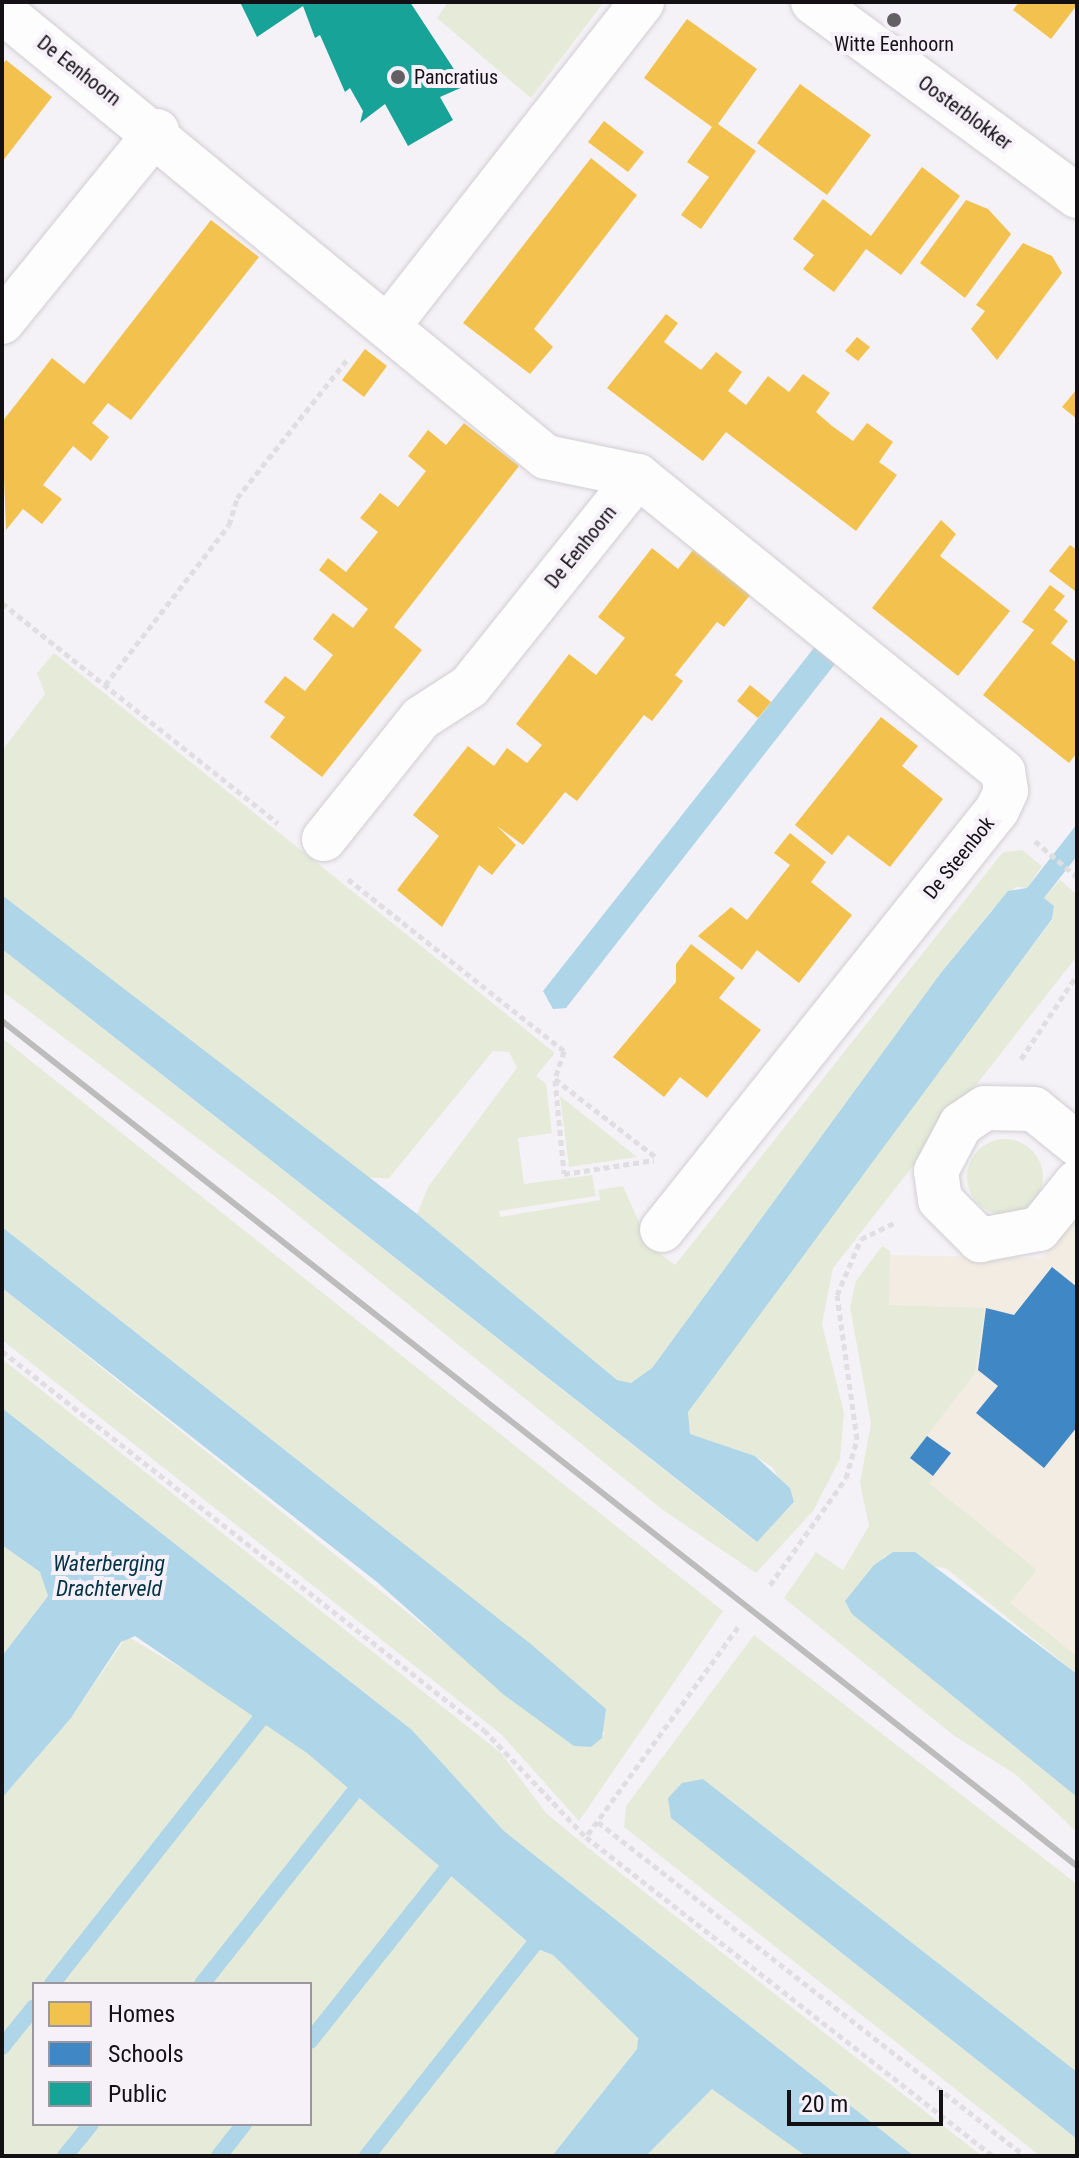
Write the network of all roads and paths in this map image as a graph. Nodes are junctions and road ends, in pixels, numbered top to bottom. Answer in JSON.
{"nodes":[{"id":1,"x":642,"y":2,"type":"edge"},
{"id":2,"x":813,"y":2,"type":"edge"},
{"id":3,"x":2,"y":11,"type":"edge"},
{"id":4,"x":157,"y":131,"type":"junction"},
{"id":5,"x":1077,"y":196,"type":"edge"},
{"id":6,"x":2,"y":322,"type":"edge"},
{"id":7,"x":389,"y":325,"type":"junction"},
{"id":8,"x":638,"y":476,"type":"junction"},
{"id":9,"x":2,"y":603,"type":"edge"},
{"id":10,"x":105,"y":685,"type":"junction"},
{"id":11,"x":318,"y":848,"type":"junction"},
{"id":12,"x":1051,"y":855,"type":"dead end"},
{"id":13,"x":1077,"y":877,"type":"edge"},
{"id":14,"x":1077,"y":975,"type":"edge"},
{"id":15,"x":555,"y":1079,"type":"junction"},
{"id":16,"x":1005,"y":1105,"type":"junction"},
{"id":17,"x":1077,"y":1144,"type":"edge"},
{"id":18,"x":658,"y":1159,"type":"junction"},
{"id":19,"x":1077,"y":1182,"type":"edge"},
{"id":20,"x":696,"y":1188,"type":"junction"},
{"id":21,"x":940,"y":1200,"type":"junction"},
{"id":22,"x":662,"y":1230,"type":"dead end"},
{"id":23,"x":2,"y":1351,"type":"edge"},
{"id":24,"x":770,"y":1585,"type":"dead end"},
{"id":25,"x":738,"y":1627,"type":"dead end"},
{"id":26,"x":598,"y":1822,"type":"junction"},
{"id":27,"x":586,"y":1837,"type":"junction"},
{"id":28,"x":993,"y":2156,"type":"edge"},
{"id":29,"x":1025,"y":2156,"type":"edge"}],
"edges":[{"from":1,"to":7,"type":"street"},
{"from":2,"to":5,"type":"street","name":"Oosterblokker"},
{"from":3,"to":4,"type":"street","name":"De Eenhoorn"},
{"from":4,"to":6,"type":"street"},
{"from":4,"to":7,"type":"street","name":"De Eenhoorn"},
{"from":7,"to":8,"type":"street","name":"De Eenhoorn"},
{"from":7,"to":10,"type":"path"},
{"from":8,"to":11,"type":"street","name":"De Eenhoorn"},
{"from":8,"to":20,"type":"street","name":"De Steenbok"},
{"from":9,"to":10,"type":"path"},
{"from":10,"to":11,"type":"path"},
{"from":11,"to":15,"type":"path"},
{"from":12,"to":13,"type":"path"},
{"from":14,"to":16,"type":"path"},
{"from":15,"to":18,"type":"path"},
{"from":15,"to":18,"type":"path"},
{"from":16,"to":17,"type":"street"},
{"from":16,"to":21,"type":"street"},
{"from":18,"to":20,"type":"path"},
{"from":19,"to":21,"type":"street"},
{"from":20,"to":22,"type":"street","name":"De Steenbok"},
{"from":21,"to":24,"type":"path"},
{"from":23,"to":27,"type":"path"},
{"from":25,"to":26,"type":"path"},
{"from":26,"to":27,"type":"path"},
{"from":26,"to":29,"type":"path"},
{"from":27,"to":28,"type":"path"}]}
